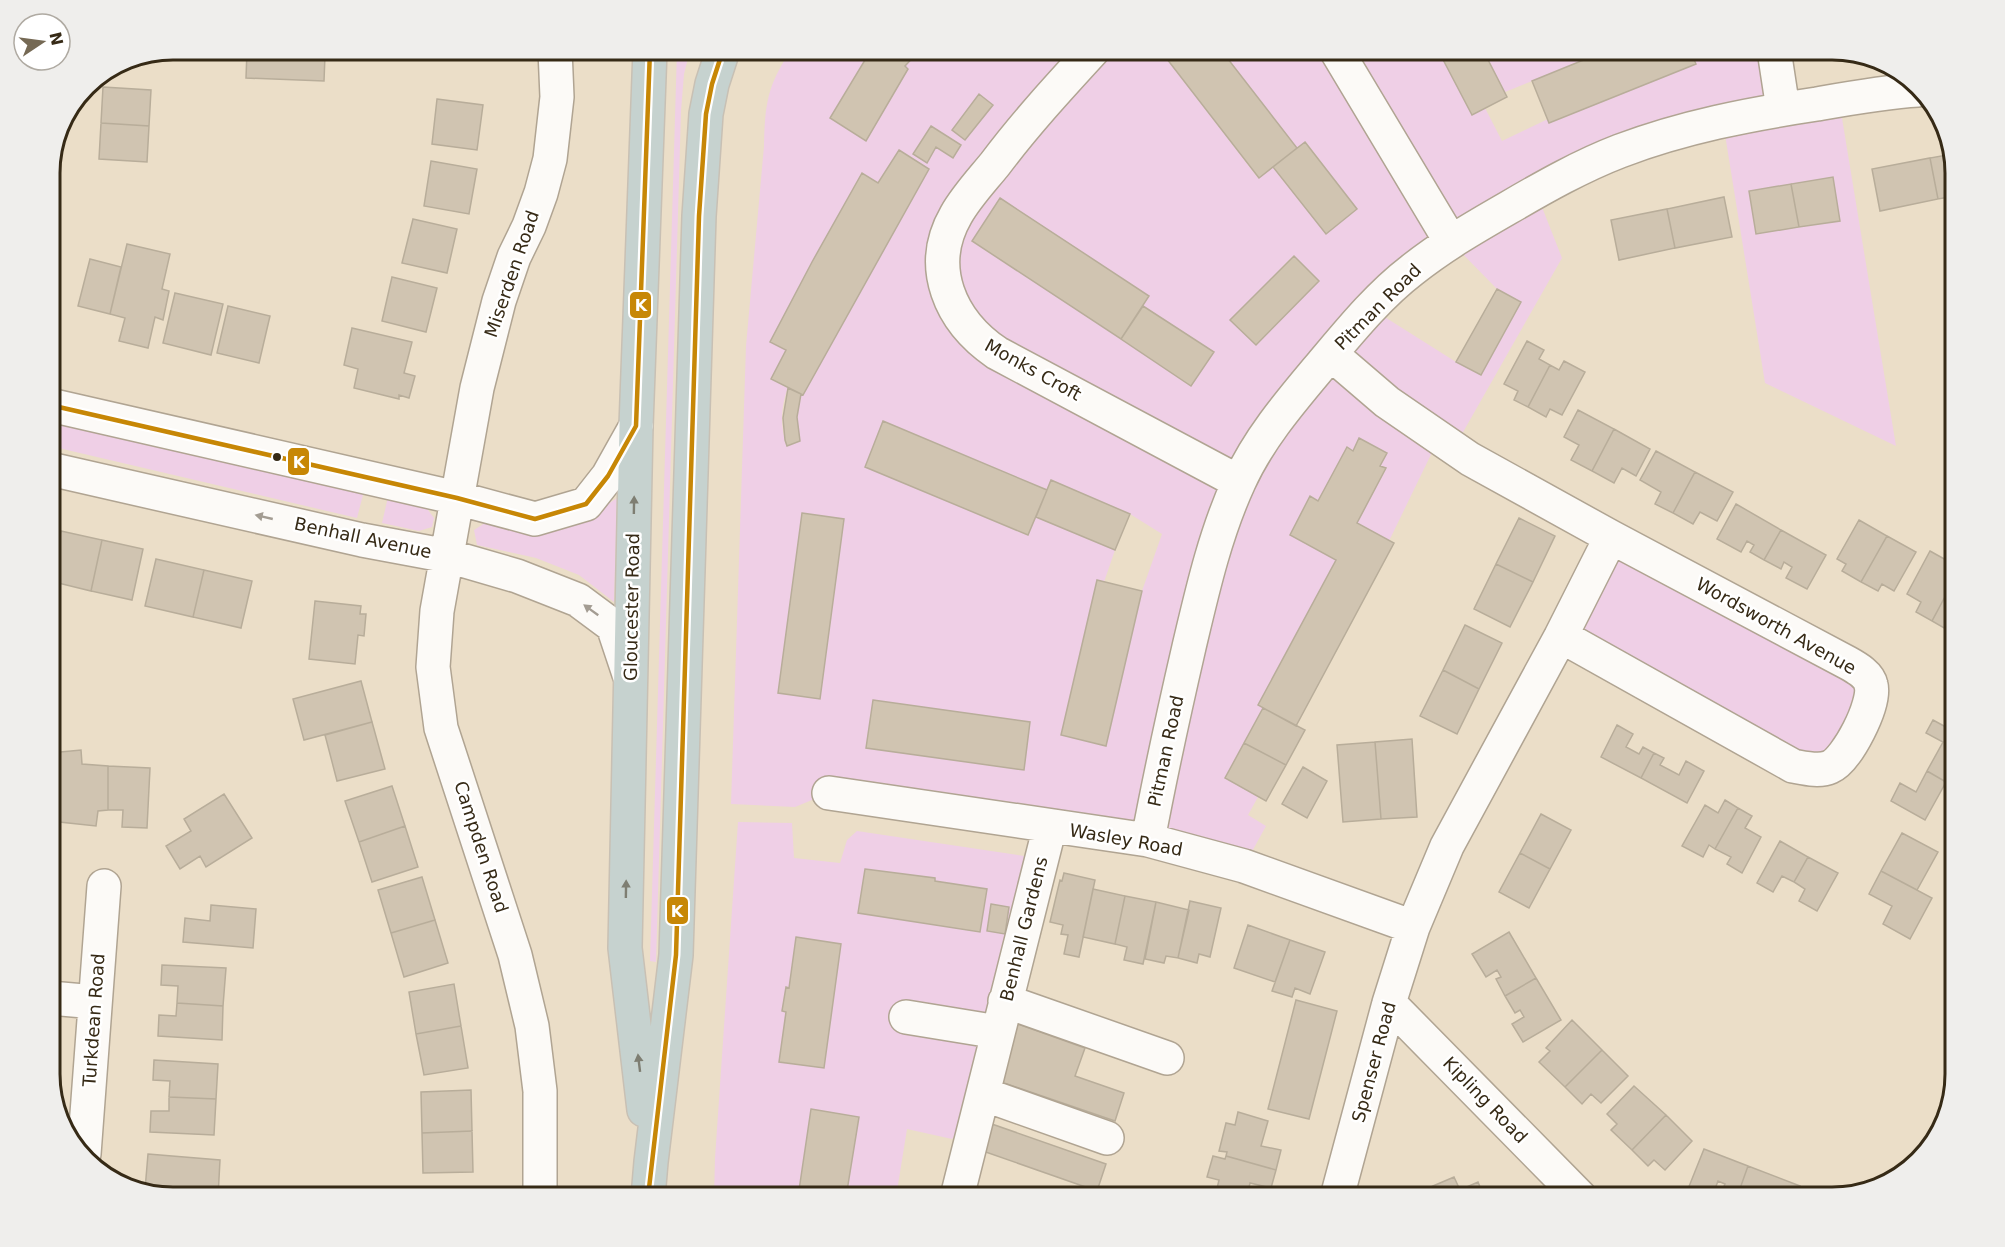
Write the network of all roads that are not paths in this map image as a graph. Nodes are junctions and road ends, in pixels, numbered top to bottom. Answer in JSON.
{"nodes":[{"id":1,"x":555,"y":60,"type":"edge"},
{"id":2,"x":650,"y":60,"type":"edge"},
{"id":3,"x":720,"y":60,"type":"edge"},
{"id":4,"x":1084,"y":60,"type":"edge"},
{"id":5,"x":1342,"y":60,"type":"edge"},
{"id":6,"x":1776,"y":60,"type":"edge"},
{"id":7,"x":1909,"y":90,"type":"edge"},
{"id":8,"x":1784,"y":109,"type":"junction"},
{"id":9,"x":1451,"y":242,"type":"junction"},
{"id":10,"x":1331,"y":354,"type":"junction"},
{"id":11,"x":60,"y":407,"type":"edge"},
{"id":12,"x":636,"y":426,"type":"junction"},
{"id":13,"x":60,"y":471,"type":"edge"},
{"id":14,"x":1239,"y":482,"type":"junction"},
{"id":15,"x":457,"y":498,"type":"junction"},
{"id":16,"x":1611,"y":537,"type":"junction"},
{"id":17,"x":448,"y":556,"type":"junction"},
{"id":18,"x":1561,"y":636,"type":"junction"},
{"id":19,"x":630,"y":675,"type":"junction"},
{"id":20,"x":829,"y":793,"type":"dead end"},
{"id":21,"x":1050,"y":826,"type":"junction"},
{"id":22,"x":1148,"y":840,"type":"junction"},
{"id":23,"x":104,"y":886,"type":"dead end"},
{"id":24,"x":1413,"y":927,"type":"junction"},
{"id":25,"x":60,"y":999,"type":"edge"},
{"id":26,"x":95,"y":1002,"type":"junction"},
{"id":27,"x":1389,"y":1003,"type":"junction"},
{"id":28,"x":906,"y":1017,"type":"dead end"},
{"id":29,"x":1001,"y":1017,"type":"junction"},
{"id":30,"x":1167,"y":1058,"type":"dead end"},
{"id":31,"x":983,"y":1094,"type":"junction"},
{"id":32,"x":1107,"y":1138,"type":"dead end"},
{"id":33,"x":85,"y":1145,"type":"edge"},
{"id":34,"x":651,"y":1162,"type":"junction"},
{"id":35,"x":540,"y":1187,"type":"edge"},
{"id":36,"x":649,"y":1187,"type":"edge"},
{"id":37,"x":960,"y":1187,"type":"edge"},
{"id":38,"x":1340,"y":1187,"type":"edge"},
{"id":39,"x":1570,"y":1187,"type":"edge"}],
"edges":[{"from":1,"to":15,"type":"street","name":"Miserden Road"},
{"from":2,"to":12,"type":"highway","name":"Gloucester Road"},
{"from":3,"to":34,"type":"highway","name":"Gloucester Road"},
{"from":4,"to":14,"type":"street","name":"Monks Croft"},
{"from":5,"to":9,"type":"street"},
{"from":6,"to":8,"type":"street"},
{"from":7,"to":8,"type":"street","name":"Pitman Road"},
{"from":8,"to":9,"type":"street","name":"Pitman Road"},
{"from":9,"to":10,"type":"street","name":"Pitman Road"},
{"from":10,"to":14,"type":"street","name":"Pitman Road"},
{"from":10,"to":16,"type":"street","name":"Wordsworth Avenue"},
{"from":11,"to":15,"type":"street"},
{"from":12,"to":15,"type":"street"},
{"from":19,"to":12,"type":"highway","name":"Gloucester Road","one_way":true},
{"from":17,"to":13,"type":"street","name":"Benhall Avenue","one_way":true},
{"from":14,"to":22,"type":"street","name":"Pitman Road"},
{"from":15,"to":17,"type":"street","name":"Campden Road"},
{"from":16,"to":18,"type":"street"},
{"from":16,"to":18,"type":"street","name":"Wordsworth Avenue"},
{"from":19,"to":17,"type":"street","name":"Benhall Avenue","one_way":true},
{"from":17,"to":35,"type":"street","name":"Campden Road"},
{"from":18,"to":24,"type":"street"},
{"from":34,"to":19,"type":"highway","name":"Gloucester Road","one_way":true},
{"from":20,"to":21,"type":"street","name":"Wasley Road"},
{"from":21,"to":22,"type":"street","name":"Wasley Road"},
{"from":21,"to":29,"type":"street","name":"Benhall Gardens"},
{"from":22,"to":24,"type":"street","name":"Wasley Road"},
{"from":23,"to":26,"type":"street","name":"Turkdean Road"},
{"from":24,"to":27,"type":"street","name":"Spenser Road"},
{"from":25,"to":26,"type":"street"},
{"from":26,"to":33,"type":"street","name":"Turkdean Road"},
{"from":27,"to":38,"type":"street","name":"Spenser Road"},
{"from":27,"to":39,"type":"street","name":"Kipling Road"},
{"from":28,"to":29,"type":"street"},
{"from":29,"to":30,"type":"street"},
{"from":29,"to":31,"type":"street","name":"Benhall Gardens"},
{"from":31,"to":32,"type":"street"},
{"from":31,"to":37,"type":"street","name":"Benhall Gardens"},
{"from":34,"to":36,"type":"highway","name":"Gloucester Road"}]}
